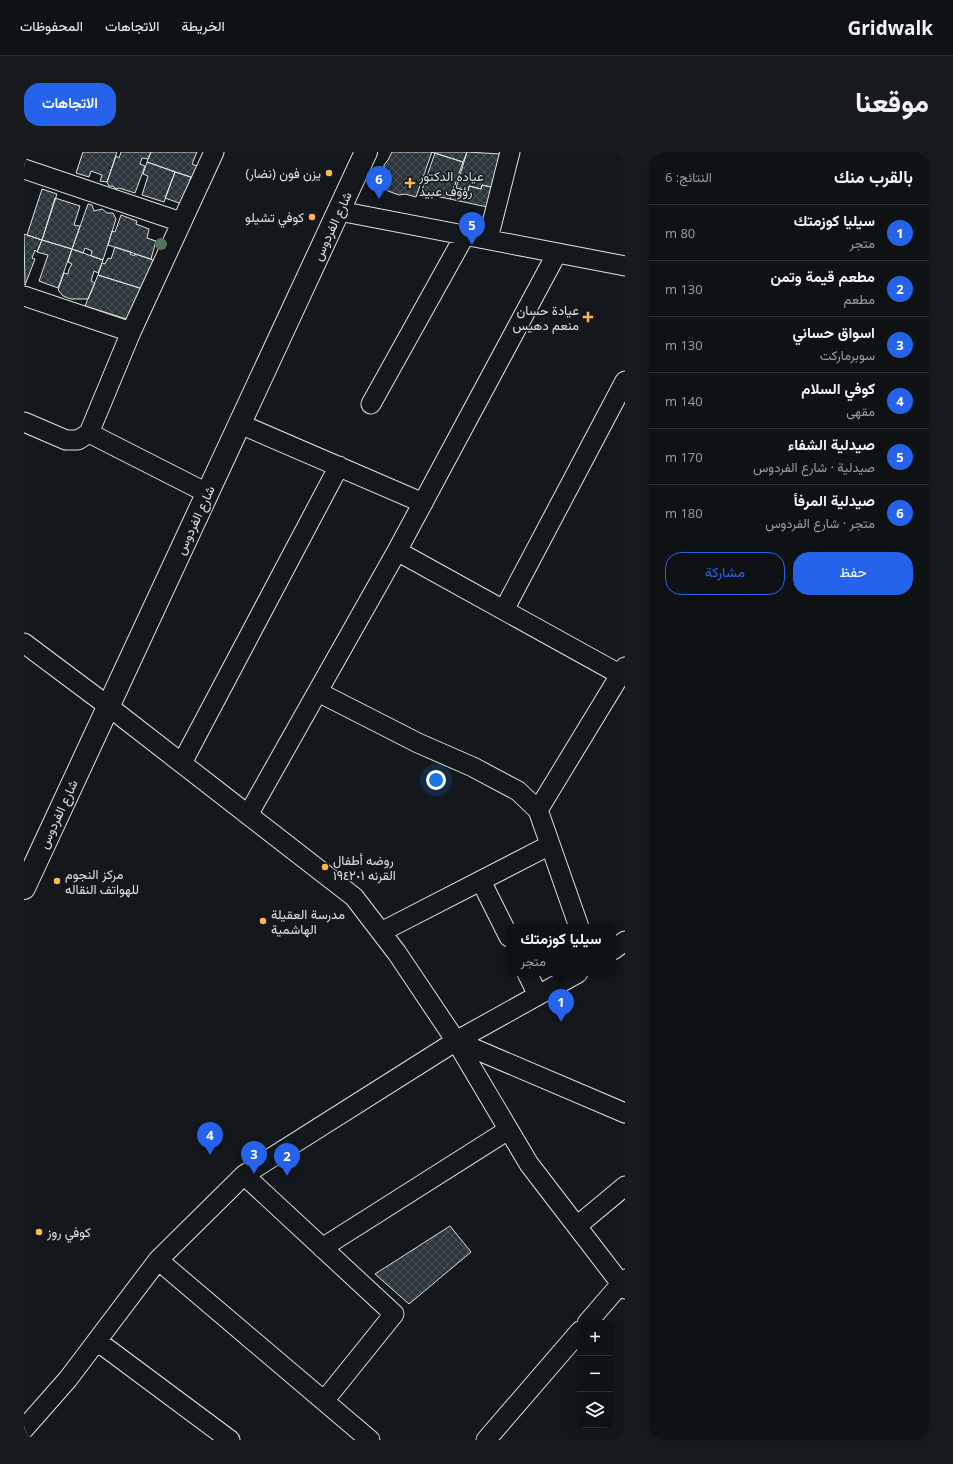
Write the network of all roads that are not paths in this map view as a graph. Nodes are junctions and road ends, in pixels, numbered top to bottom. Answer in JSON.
{"nodes":[{"id":1,"x":214,"y":152,"type":"edge"},
{"id":2,"x":366,"y":152,"type":"edge"},
{"id":3,"x":510,"y":152,"type":"edge"},
{"id":4,"x":24,"y":169,"type":"edge"},
{"id":5,"x":339,"y":211,"type":"junction"},
{"id":6,"x":181,"y":222,"type":"junction"},
{"id":7,"x":465,"y":235,"type":"junction"},
{"id":8,"x":488,"y":240,"type":"junction"},
{"id":9,"x":557,"y":253,"type":"junction"},
{"id":10,"x":625,"y":266,"type":"edge"},
{"id":11,"x":24,"y":296,"type":"edge"},
{"id":12,"x":131,"y":332,"type":"junction"},
{"id":13,"x":625,"y":381,"type":"edge"},
{"id":14,"x":371,"y":404,"type":"dead end"},
{"id":15,"x":24,"y":422,"type":"edge"},
{"id":16,"x":240,"y":424,"type":"junction"},
{"id":17,"x":89,"y":433,"type":"junction"},
{"id":18,"x":339,"y":466,"type":"junction"},
{"id":19,"x":207,"y":493,"type":"junction"},
{"id":20,"x":423,"y":503,"type":"junction"},
{"id":21,"x":397,"y":551,"type":"junction"},
{"id":22,"x":504,"y":610,"type":"junction"},
{"id":23,"x":24,"y":643,"type":"edge"},
{"id":24,"x":623,"y":671,"type":"edge"},
{"id":25,"x":318,"y":692,"type":"junction"},
{"id":26,"x":108,"y":706,"type":"junction"},
{"id":27,"x":182,"y":763,"type":"junction"},
{"id":28,"x":538,"y":810,"type":"junction"},
{"id":29,"x":248,"y":815,"type":"junction"},
{"id":30,"x":550,"y":845,"type":"junction"},
{"id":31,"x":481,"y":881,"type":"junction"},
{"id":32,"x":24,"y":888,"type":"edge"},
{"id":33,"x":578,"y":924,"type":"edge"},
{"id":34,"x":506,"y":931,"type":"edge"},
{"id":35,"x":381,"y":932,"type":"junction"},
{"id":36,"x":625,"y":941,"type":"edge"},
{"id":37,"x":616,"y":948,"type":"edge"},
{"id":38,"x":528,"y":976,"type":"edge"},
{"id":39,"x":573,"y":976,"type":"edge"},
{"id":40,"x":538,"y":995,"type":"junction"},
{"id":41,"x":456,"y":1041,"type":"junction"},
{"id":42,"x":625,"y":1113,"type":"edge"},
{"id":43,"x":508,"y":1130,"type":"junction"},
{"id":44,"x":244,"y":1175,"type":"junction"},
{"id":45,"x":625,"y":1186,"type":"edge"},
{"id":46,"x":577,"y":1226,"type":"junction"},
{"id":47,"x":322,"y":1248,"type":"junction"},
{"id":48,"x":158,"y":1260,"type":"junction"},
{"id":49,"x":624,"y":1284,"type":"edge"},
{"id":50,"x":590,"y":1320,"type":"edge"},
{"id":51,"x":577,"y":1334,"type":"edge"},
{"id":52,"x":97,"y":1341,"type":"junction"},
{"id":53,"x":324,"y":1401,"type":"junction"},
{"id":54,"x":24,"y":1428,"type":"edge"},
{"id":55,"x":230,"y":1440,"type":"edge"},
{"id":56,"x":370,"y":1440,"type":"edge"},
{"id":57,"x":486,"y":1440,"type":"edge"}],
"edges":[{"from":1,"to":6,"type":"street"},
{"from":2,"to":5,"type":"street","name":"شارع الفردوس"},
{"from":3,"to":8,"type":"street"},
{"from":4,"to":6,"type":"street"},
{"from":5,"to":7,"type":"street"},
{"from":5,"to":16,"type":"street","name":"شارع الفردوس"},
{"from":6,"to":12,"type":"street"},
{"from":7,"to":8,"type":"street"},
{"from":7,"to":14,"type":"street"},
{"from":8,"to":9,"type":"street"},
{"from":9,"to":10,"type":"street"},
{"from":9,"to":20,"type":"street"},
{"from":11,"to":12,"type":"street"},
{"from":12,"to":17,"type":"street"},
{"from":13,"to":22,"type":"street"},
{"from":15,"to":17,"type":"street"},
{"from":16,"to":18,"type":"street"},
{"from":16,"to":19,"type":"street","name":"شارع الفردوس"},
{"from":17,"to":19,"type":"street"},
{"from":18,"to":20,"type":"street"},
{"from":18,"to":27,"type":"street"},
{"from":19,"to":26,"type":"street","name":"شارع الفردوس"},
{"from":20,"to":21,"type":"street"},
{"from":21,"to":22,"type":"street"},
{"from":21,"to":25,"type":"street"},
{"from":22,"to":24,"type":"street"},
{"from":23,"to":26,"type":"street"},
{"from":24,"to":28,"type":"street"},
{"from":25,"to":28,"type":"street"},
{"from":25,"to":29,"type":"street"},
{"from":26,"to":27,"type":"street"},
{"from":26,"to":32,"type":"street","name":"شارع الفردوس"},
{"from":27,"to":29,"type":"street"},
{"from":28,"to":30,"type":"street"},
{"from":29,"to":35,"type":"street"},
{"from":30,"to":31,"type":"street"},
{"from":30,"to":33,"type":"street"},
{"from":31,"to":34,"type":"street"},
{"from":31,"to":35,"type":"street"},
{"from":35,"to":41,"type":"street"},
{"from":36,"to":37,"type":"street"},
{"from":38,"to":40,"type":"street"},
{"from":39,"to":40,"type":"street"},
{"from":40,"to":41,"type":"street"},
{"from":41,"to":42,"type":"street"},
{"from":41,"to":43,"type":"street"},
{"from":41,"to":44,"type":"street"},
{"from":43,"to":46,"type":"street"},
{"from":43,"to":47,"type":"street"},
{"from":44,"to":47,"type":"street"},
{"from":44,"to":48,"type":"street"},
{"from":45,"to":46,"type":"street"},
{"from":46,"to":49,"type":"street"},
{"from":47,"to":53,"type":"street"},
{"from":48,"to":52,"type":"street"},
{"from":48,"to":53,"type":"street"},
{"from":49,"to":50,"type":"street"},
{"from":51,"to":57,"type":"street"},
{"from":52,"to":54,"type":"street"},
{"from":52,"to":55,"type":"street"},
{"from":53,"to":56,"type":"street"}]}
